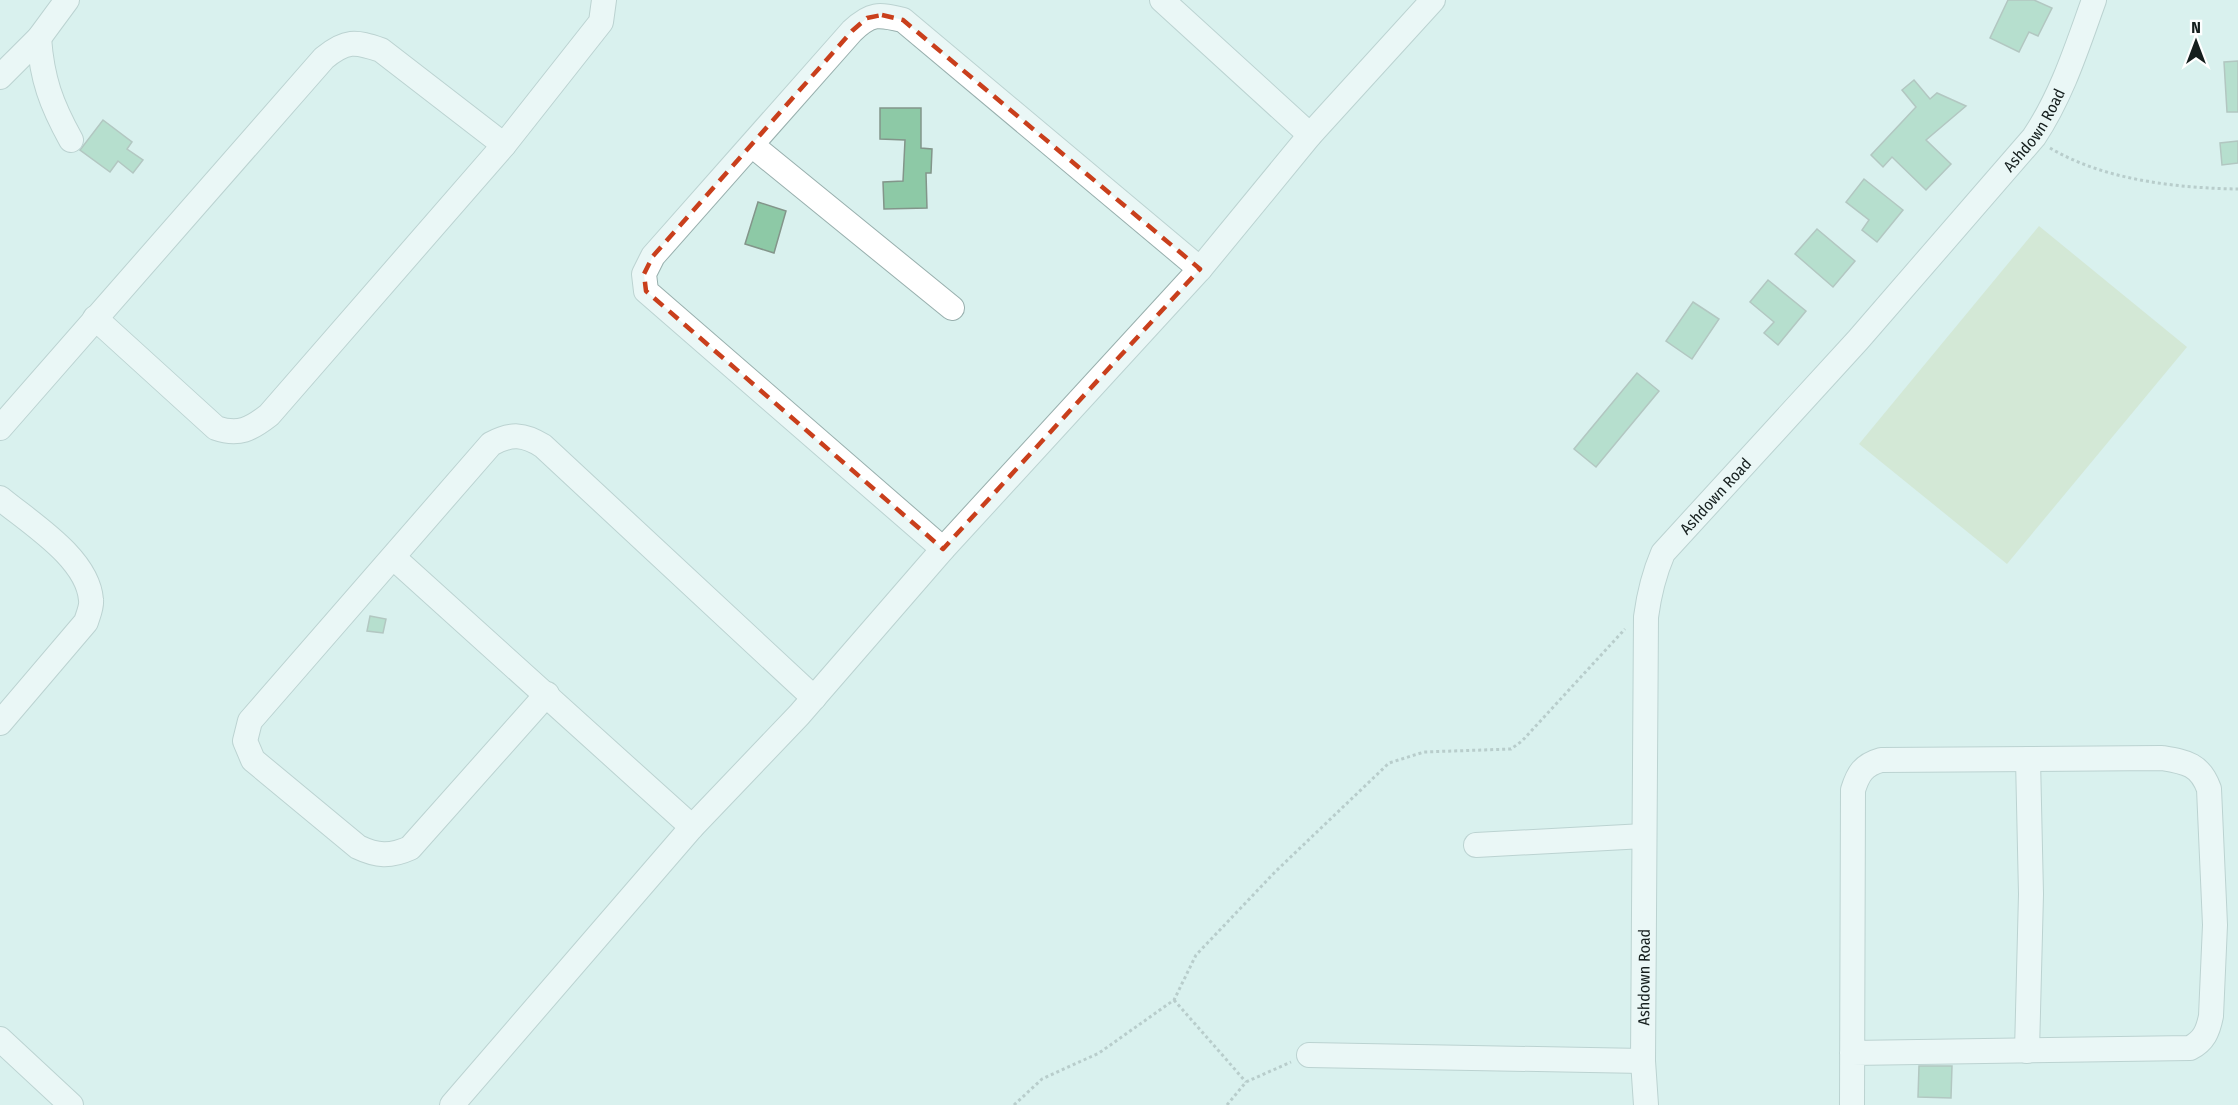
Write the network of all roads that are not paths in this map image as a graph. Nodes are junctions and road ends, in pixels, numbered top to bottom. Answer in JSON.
{"nodes":[{"id":1,"x":67,"y":0,"type":"edge"},
{"id":2,"x":604,"y":0,"type":"edge"},
{"id":3,"x":1433,"y":0,"type":"edge"},
{"id":4,"x":2094,"y":0,"type":"edge"},
{"id":5,"x":1167,"y":2,"type":"edge"},
{"id":6,"x":39,"y":38,"type":"junction"},
{"id":7,"x":0,"y":77,"type":"edge"},
{"id":8,"x":1310,"y":135,"type":"junction"},
{"id":9,"x":71,"y":140,"type":"dead end"},
{"id":10,"x":504,"y":145,"type":"junction"},
{"id":11,"x":753,"y":146,"type":"junction"},
{"id":12,"x":1200,"y":269,"type":"junction"},
{"id":13,"x":952,"y":308,"type":"dead end"},
{"id":14,"x":95,"y":318,"type":"junction"},
{"id":15,"x":0,"y":428,"type":"edge"},
{"id":16,"x":0,"y":498,"type":"edge"},
{"id":17,"x":943,"y":549,"type":"junction"},
{"id":18,"x":394,"y":558,"type":"junction"},
{"id":19,"x":547,"y":694,"type":"junction"},
{"id":20,"x":814,"y":698,"type":"junction"},
{"id":21,"x":0,"y":723,"type":"edge"},
{"id":22,"x":2028,"y":759,"type":"junction"},
{"id":23,"x":692,"y":827,"type":"junction"},
{"id":24,"x":1644,"y":836,"type":"junction"},
{"id":25,"x":1476,"y":845,"type":"dead end"},
{"id":26,"x":0,"y":1039,"type":"edge"},
{"id":27,"x":2027,"y":1051,"type":"junction"},
{"id":28,"x":1852,"y":1053,"type":"junction"},
{"id":29,"x":1309,"y":1055,"type":"road end"},
{"id":30,"x":1643,"y":1060,"type":"junction"},
{"id":31,"x":71,"y":1105,"type":"edge"},
{"id":32,"x":452,"y":1105,"type":"edge"},
{"id":33,"x":1646,"y":1105,"type":"edge"},
{"id":34,"x":1852,"y":1105,"type":"edge"}],
"edges":[{"from":1,"to":6,"type":"street"},
{"from":2,"to":10,"type":"street"},
{"from":3,"to":8,"type":"street"},
{"from":4,"to":24,"type":"street","name":"Ashdown Road"},
{"from":5,"to":8,"type":"street"},
{"from":6,"to":7,"type":"street"},
{"from":6,"to":9,"type":"street"},
{"from":8,"to":12,"type":"street"},
{"from":10,"to":14,"type":"street"},
{"from":10,"to":14,"type":"street"},
{"from":11,"to":12,"type":"street"},
{"from":11,"to":13,"type":"street"},
{"from":11,"to":17,"type":"street"},
{"from":12,"to":17,"type":"street"},
{"from":14,"to":15,"type":"street"},
{"from":16,"to":21,"type":"street"},
{"from":17,"to":20,"type":"street"},
{"from":18,"to":19,"type":"street"},
{"from":18,"to":19,"type":"street"},
{"from":18,"to":20,"type":"street"},
{"from":19,"to":23,"type":"street"},
{"from":20,"to":23,"type":"street"},
{"from":22,"to":27,"type":"street"},
{"from":22,"to":27,"type":"street"},
{"from":22,"to":28,"type":"street"},
{"from":23,"to":32,"type":"street"},
{"from":24,"to":25,"type":"street"},
{"from":24,"to":30,"type":"street","name":"Ashdown Road"},
{"from":26,"to":31,"type":"street"},
{"from":27,"to":28,"type":"street"},
{"from":28,"to":34,"type":"street"},
{"from":29,"to":30,"type":"street"},
{"from":30,"to":33,"type":"street","name":"Ashdown Road"}]}
